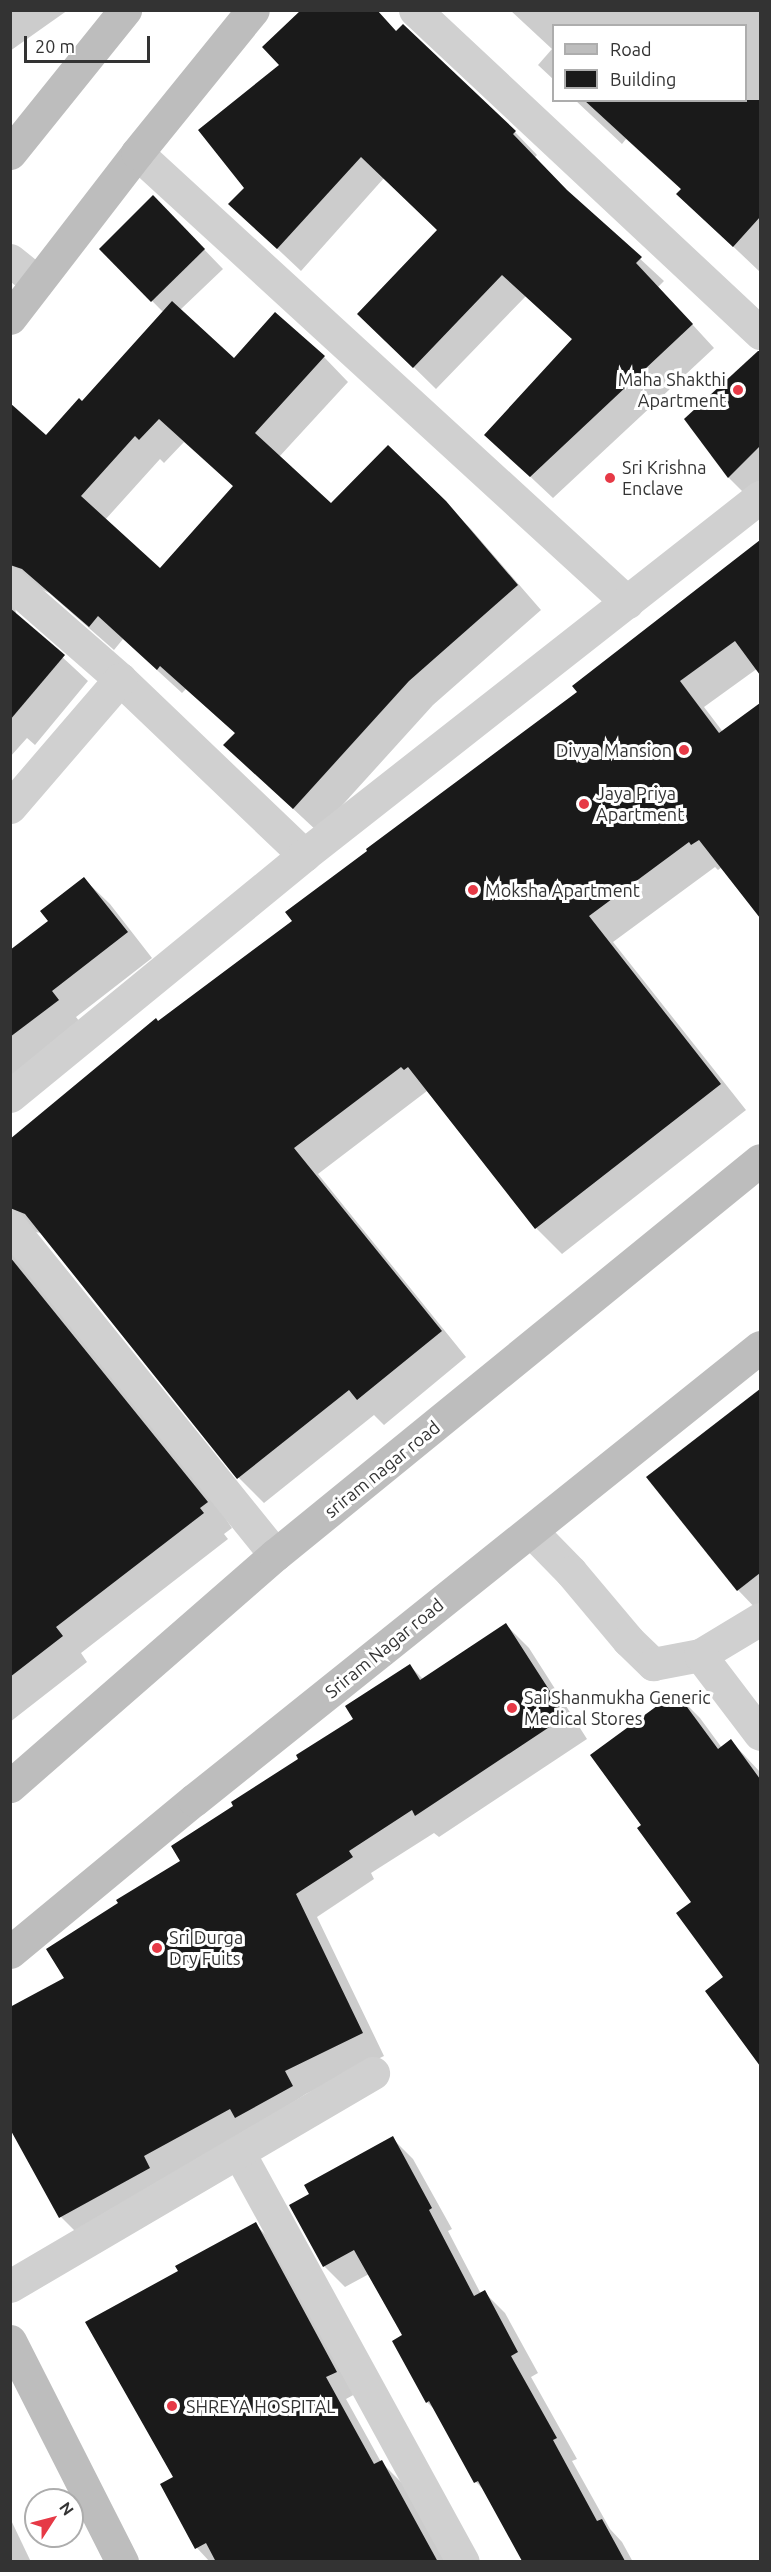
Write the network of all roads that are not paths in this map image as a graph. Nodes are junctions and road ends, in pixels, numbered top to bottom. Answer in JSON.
{"nodes":[{"id":1,"x":125,"y":10,"type":"edge"},
{"id":2,"x":253,"y":10,"type":"edge"},
{"id":3,"x":415,"y":10,"type":"edge"},
{"id":4,"x":10,"y":153,"type":"edge"},
{"id":5,"x":138,"y":153,"type":"junction"},
{"id":6,"x":10,"y":260,"type":"edge"},
{"id":7,"x":38,"y":282,"type":"junction"},
{"id":8,"x":10,"y":318,"type":"edge"},
{"id":9,"x":760,"y":333,"type":"edge"},
{"id":10,"x":760,"y":496,"type":"edge"},
{"id":11,"x":10,"y":583,"type":"edge"},
{"id":12,"x":627,"y":602,"type":"junction"},
{"id":13,"x":120,"y":679,"type":"junction"},
{"id":14,"x":10,"y":807,"type":"edge"},
{"id":15,"x":304,"y":855,"type":"junction"},
{"id":16,"x":10,"y":1096,"type":"edge"},
{"id":17,"x":760,"y":1160,"type":"edge"},
{"id":18,"x":10,"y":1226,"type":"edge"},
{"id":19,"x":760,"y":1347,"type":"edge"},
{"id":20,"x":531,"y":1531,"type":"junction"},
{"id":21,"x":275,"y":1555,"type":"junction"},
{"id":22,"x":760,"y":1619,"type":"edge"},
{"id":23,"x":700,"y":1655,"type":"junction"},
{"id":24,"x":760,"y":1734,"type":"edge"},
{"id":25,"x":10,"y":1786,"type":"edge"},
{"id":26,"x":10,"y":1952,"type":"edge"},
{"id":27,"x":373,"y":2073,"type":"dead end"},
{"id":28,"x":239,"y":2153,"type":"junction"},
{"id":29,"x":10,"y":2286,"type":"edge"},
{"id":30,"x":10,"y":2341,"type":"edge"},
{"id":31,"x":122,"y":2562,"type":"edge"},
{"id":32,"x":463,"y":2562,"type":"edge"}],
"edges":[{"from":1,"to":4,"type":"main road"},
{"from":2,"to":5,"type":"main road"},
{"from":3,"to":9,"type":"street"},
{"from":5,"to":7,"type":"main road"},
{"from":5,"to":12,"type":"street"},
{"from":6,"to":7,"type":"street"},
{"from":7,"to":8,"type":"main road"},
{"from":10,"to":12,"type":"street"},
{"from":11,"to":13,"type":"street"},
{"from":12,"to":15,"type":"street"},
{"from":13,"to":14,"type":"street"},
{"from":13,"to":15,"type":"street"},
{"from":15,"to":16,"type":"street"},
{"from":17,"to":21,"type":"main road","name":"sriram nagar road"},
{"from":18,"to":21,"type":"street"},
{"from":19,"to":20,"type":"main road","name":"Sriram Nagar road"},
{"from":20,"to":23,"type":"street"},
{"from":20,"to":26,"type":"main road","name":"Sriram Nagar road"},
{"from":21,"to":25,"type":"main road","name":"sriram nagar road"},
{"from":22,"to":23,"type":"street"},
{"from":23,"to":24,"type":"street"},
{"from":27,"to":28,"type":"street"},
{"from":28,"to":29,"type":"street"},
{"from":28,"to":32,"type":"street"},
{"from":30,"to":31,"type":"main road"}]}
